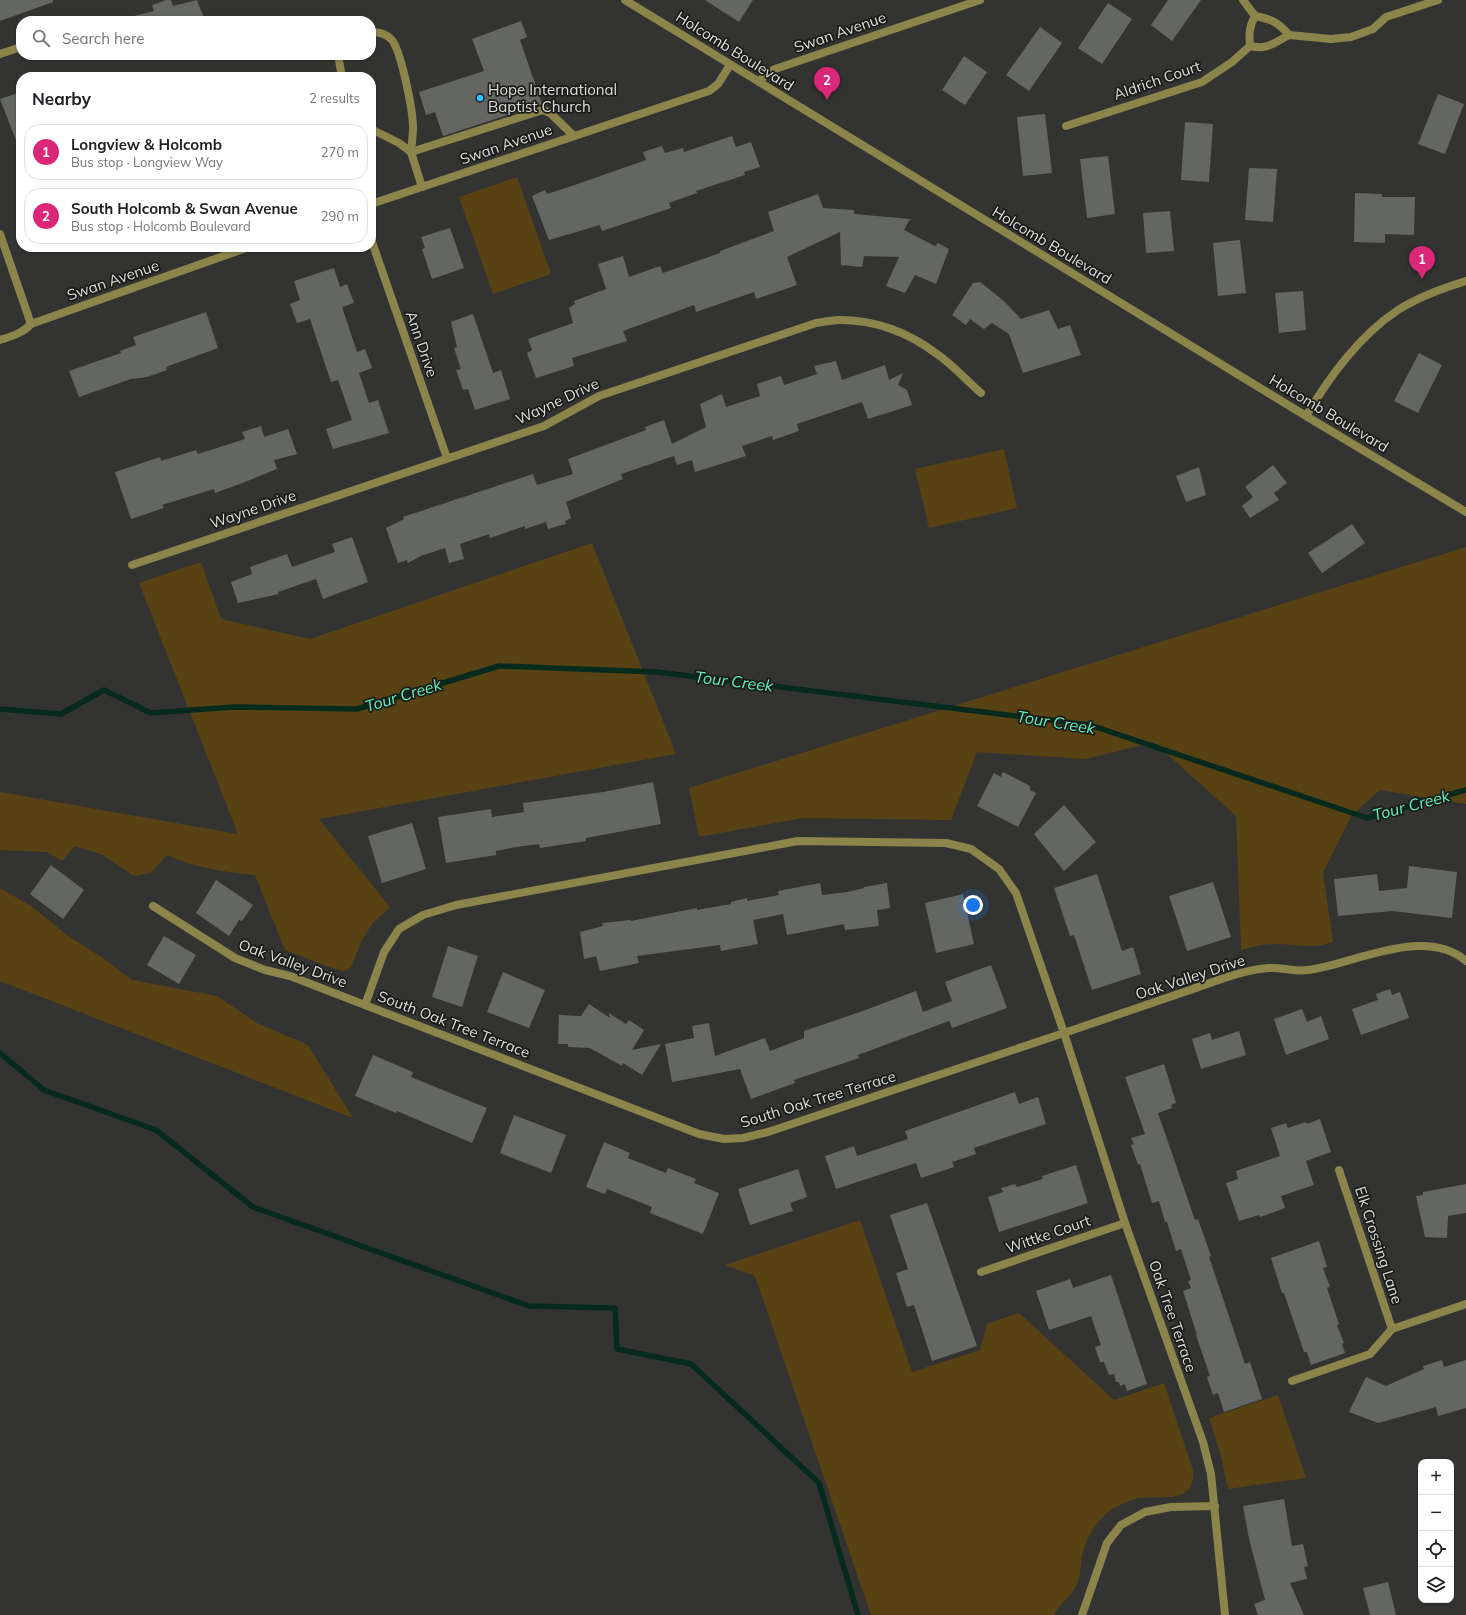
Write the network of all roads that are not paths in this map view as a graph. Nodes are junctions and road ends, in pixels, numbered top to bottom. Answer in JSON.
{"nodes":[{"id":1,"x":625,"y":0,"type":"edge"},
{"id":2,"x":980,"y":0,"type":"edge"},
{"id":3,"x":1243,"y":0,"type":"edge"},
{"id":4,"x":1438,"y":0,"type":"edge"},
{"id":5,"x":1255,"y":16,"type":"junction"},
{"id":6,"x":376,"y":33,"type":"edge"},
{"id":7,"x":1289,"y":35,"type":"junction"},
{"id":8,"x":1250,"y":46,"type":"junction"},
{"id":9,"x":16,"y":49,"type":"edge"},
{"id":10,"x":0,"y":54,"type":"edge"},
{"id":11,"x":339,"y":60,"type":"edge"},
{"id":12,"x":730,"y":65,"type":"junction"},
{"id":13,"x":341,"y":72,"type":"edge"},
{"id":14,"x":759,"y":82,"type":"junction"},
{"id":15,"x":1066,"y":126,"type":"dead end"},
{"id":16,"x":376,"y":132,"type":"edge"},
{"id":17,"x":574,"y":136,"type":"junction"},
{"id":18,"x":411,"y":152,"type":"junction"},
{"id":19,"x":422,"y":187,"type":"junction"},
{"id":20,"x":376,"y":202,"type":"edge"},
{"id":21,"x":0,"y":234,"type":"edge"},
{"id":22,"x":235,"y":252,"type":"edge"},
{"id":23,"x":376,"y":252,"type":"edge"},
{"id":24,"x":1466,"y":281,"type":"edge"},
{"id":25,"x":31,"y":324,"type":"junction"},
{"id":26,"x":0,"y":340,"type":"edge"},
{"id":27,"x":981,"y":393,"type":"dead end"},
{"id":28,"x":1306,"y":416,"type":"junction"},
{"id":29,"x":447,"y":458,"type":"junction"},
{"id":30,"x":1466,"y":512,"type":"edge"},
{"id":31,"x":132,"y":564,"type":"dead end"},
{"id":32,"x":153,"y":906,"type":"dead end"},
{"id":33,"x":1466,"y":961,"type":"edge"},
{"id":34,"x":365,"y":1005,"type":"junction"},
{"id":35,"x":1064,"y":1033,"type":"junction"},
{"id":36,"x":1339,"y":1170,"type":"dead end"},
{"id":37,"x":1125,"y":1223,"type":"junction"},
{"id":38,"x":980,"y":1272,"type":"dead end"},
{"id":39,"x":1466,"y":1304,"type":"edge"},
{"id":40,"x":1392,"y":1329,"type":"junction"},
{"id":41,"x":1292,"y":1381,"type":"dead end"},
{"id":42,"x":1215,"y":1506,"type":"junction"},
{"id":43,"x":1082,"y":1615,"type":"edge"},
{"id":44,"x":1225,"y":1615,"type":"edge"}],
"edges":[{"from":1,"to":12,"type":"street","name":"Holcomb Boulevard"},
{"from":2,"to":14,"type":"street","name":"Swan Avenue"},
{"from":3,"to":5,"type":"street"},
{"from":4,"to":7,"type":"street"},
{"from":5,"to":7,"type":"street"},
{"from":5,"to":8,"type":"street"},
{"from":6,"to":18,"type":"street"},
{"from":7,"to":8,"type":"street"},
{"from":8,"to":15,"type":"street","name":"Aldrich Court"},
{"from":9,"to":10,"type":"street"},
{"from":11,"to":13,"type":"street"},
{"from":12,"to":14,"type":"street","name":"Holcomb Boulevard"},
{"from":12,"to":17,"type":"street","name":"Swan Avenue"},
{"from":14,"to":28,"type":"street","name":"Holcomb Boulevard"},
{"from":16,"to":18,"type":"street"},
{"from":17,"to":18,"type":"street"},
{"from":17,"to":19,"type":"street","name":"Swan Avenue"},
{"from":18,"to":19,"type":"street"},
{"from":19,"to":20,"type":"street","name":"Swan Avenue"},
{"from":21,"to":25,"type":"street"},
{"from":22,"to":25,"type":"street","name":"Swan Avenue"},
{"from":23,"to":29,"type":"street","name":"Ann Drive"},
{"from":24,"to":28,"type":"street"},
{"from":25,"to":26,"type":"street","name":"Swan Avenue"},
{"from":27,"to":29,"type":"street","name":"Wayne Drive"},
{"from":28,"to":30,"type":"street","name":"Holcomb Boulevard"},
{"from":29,"to":31,"type":"street","name":"Wayne Drive"},
{"from":32,"to":34,"type":"street","name":"Oak Valley Drive"},
{"from":33,"to":35,"type":"street","name":"Oak Valley Drive"},
{"from":34,"to":35,"type":"street","name":"South Oak Tree Terrace"},
{"from":34,"to":35,"type":"street","name":"South Oak Tree Terrace"},
{"from":35,"to":37,"type":"street","name":"Oak Tree Terrace"},
{"from":36,"to":40,"type":"street","name":"Elk Crossing Lane"},
{"from":37,"to":38,"type":"street","name":"Wittke Court"},
{"from":37,"to":42,"type":"street","name":"Oak Tree Terrace"},
{"from":39,"to":40,"type":"street"},
{"from":40,"to":41,"type":"street"},
{"from":42,"to":43,"type":"street"},
{"from":42,"to":44,"type":"street","name":"Oak Tree Terrace"}]}
